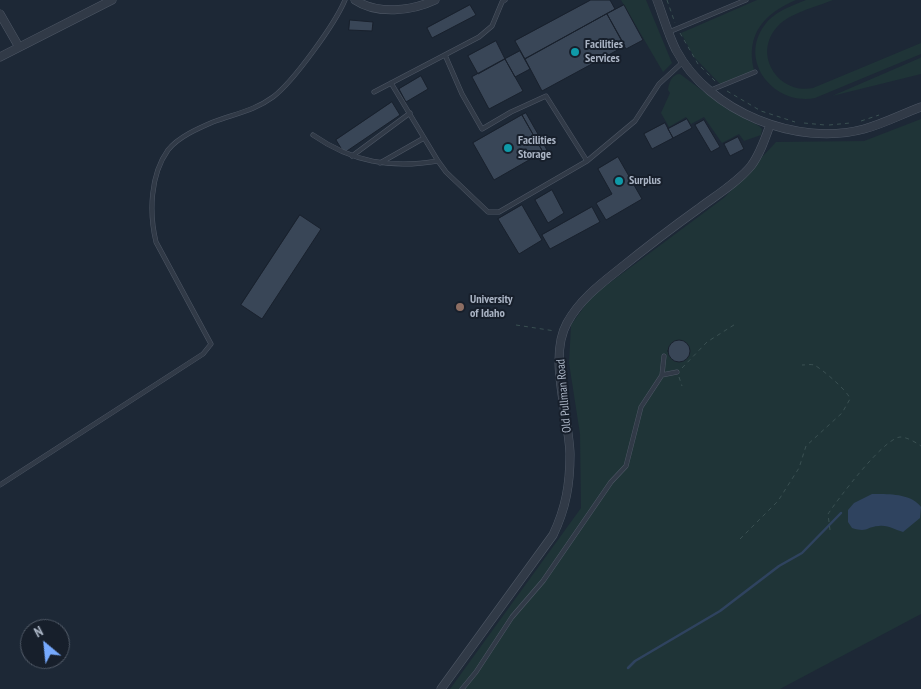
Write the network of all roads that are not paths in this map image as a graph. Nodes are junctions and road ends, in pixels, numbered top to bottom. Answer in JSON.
{"nodes":[{"id":1,"x":112,"y":0,"type":"edge"},
{"id":2,"x":345,"y":0,"type":"edge"},
{"id":3,"x":355,"y":0,"type":"edge"},
{"id":4,"x":434,"y":0,"type":"edge"},
{"id":5,"x":505,"y":0,"type":"edge"},
{"id":6,"x":657,"y":0,"type":"edge"},
{"id":7,"x":746,"y":0,"type":"edge"},
{"id":8,"x":0,"y":14,"type":"edge"},
{"id":9,"x":669,"y":32,"type":"junction"},
{"id":10,"x":19,"y":47,"type":"junction"},
{"id":11,"x":445,"y":55,"type":"junction"},
{"id":12,"x":0,"y":57,"type":"edge"},
{"id":13,"x":684,"y":61,"type":"junction"},
{"id":14,"x":755,"y":72,"type":"dead end"},
{"id":15,"x":391,"y":83,"type":"junction"},
{"id":16,"x":711,"y":90,"type":"junction"},
{"id":17,"x":374,"y":92,"type":"dead end"},
{"id":18,"x":921,"y":107,"type":"edge"},
{"id":19,"x":410,"y":113,"type":"junction"},
{"id":20,"x":770,"y":125,"type":"junction"},
{"id":21,"x":313,"y":135,"type":"dead end"},
{"id":22,"x":424,"y":138,"type":"junction"},
{"id":23,"x":352,"y":156,"type":"junction"},
{"id":24,"x":438,"y":161,"type":"junction"},
{"id":25,"x":587,"y":161,"type":"junction"},
{"id":26,"x":380,"y":163,"type":"junction"},
{"id":27,"x":664,"y":356,"type":"dead end"},
{"id":28,"x":677,"y":372,"type":"road end"},
{"id":29,"x":662,"y":375,"type":"junction"},
{"id":30,"x":0,"y":485,"type":"edge"},
{"id":31,"x":441,"y":689,"type":"edge"},
{"id":32,"x":462,"y":689,"type":"edge"}],
"edges":[{"from":1,"to":10,"type":"street"},
{"from":2,"to":30,"type":"lane"},
{"from":3,"to":4,"type":"street"},
{"from":5,"to":11,"type":"lane"},
{"from":6,"to":9,"type":"street"},
{"from":7,"to":9,"type":"lane"},
{"from":8,"to":10,"type":"street"},
{"from":9,"to":13,"type":"street"},
{"from":10,"to":12,"type":"street"},
{"from":11,"to":15,"type":"lane"},
{"from":11,"to":25,"type":"lane"},
{"from":13,"to":16,"type":"street"},
{"from":13,"to":25,"type":"lane"},
{"from":14,"to":16,"type":"lane"},
{"from":15,"to":17,"type":"lane"},
{"from":15,"to":19,"type":"lane"},
{"from":16,"to":20,"type":"street"},
{"from":18,"to":20,"type":"street"},
{"from":19,"to":22,"type":"lane"},
{"from":19,"to":23,"type":"lane"},
{"from":20,"to":31,"type":"street","name":"Old Pullman Road"},
{"from":21,"to":23,"type":"lane"},
{"from":22,"to":24,"type":"lane"},
{"from":22,"to":26,"type":"lane"},
{"from":23,"to":26,"type":"lane"},
{"from":24,"to":25,"type":"lane"},
{"from":24,"to":26,"type":"lane"},
{"from":27,"to":29,"type":"lane"},
{"from":28,"to":29,"type":"lane"},
{"from":29,"to":32,"type":"lane"}]}
